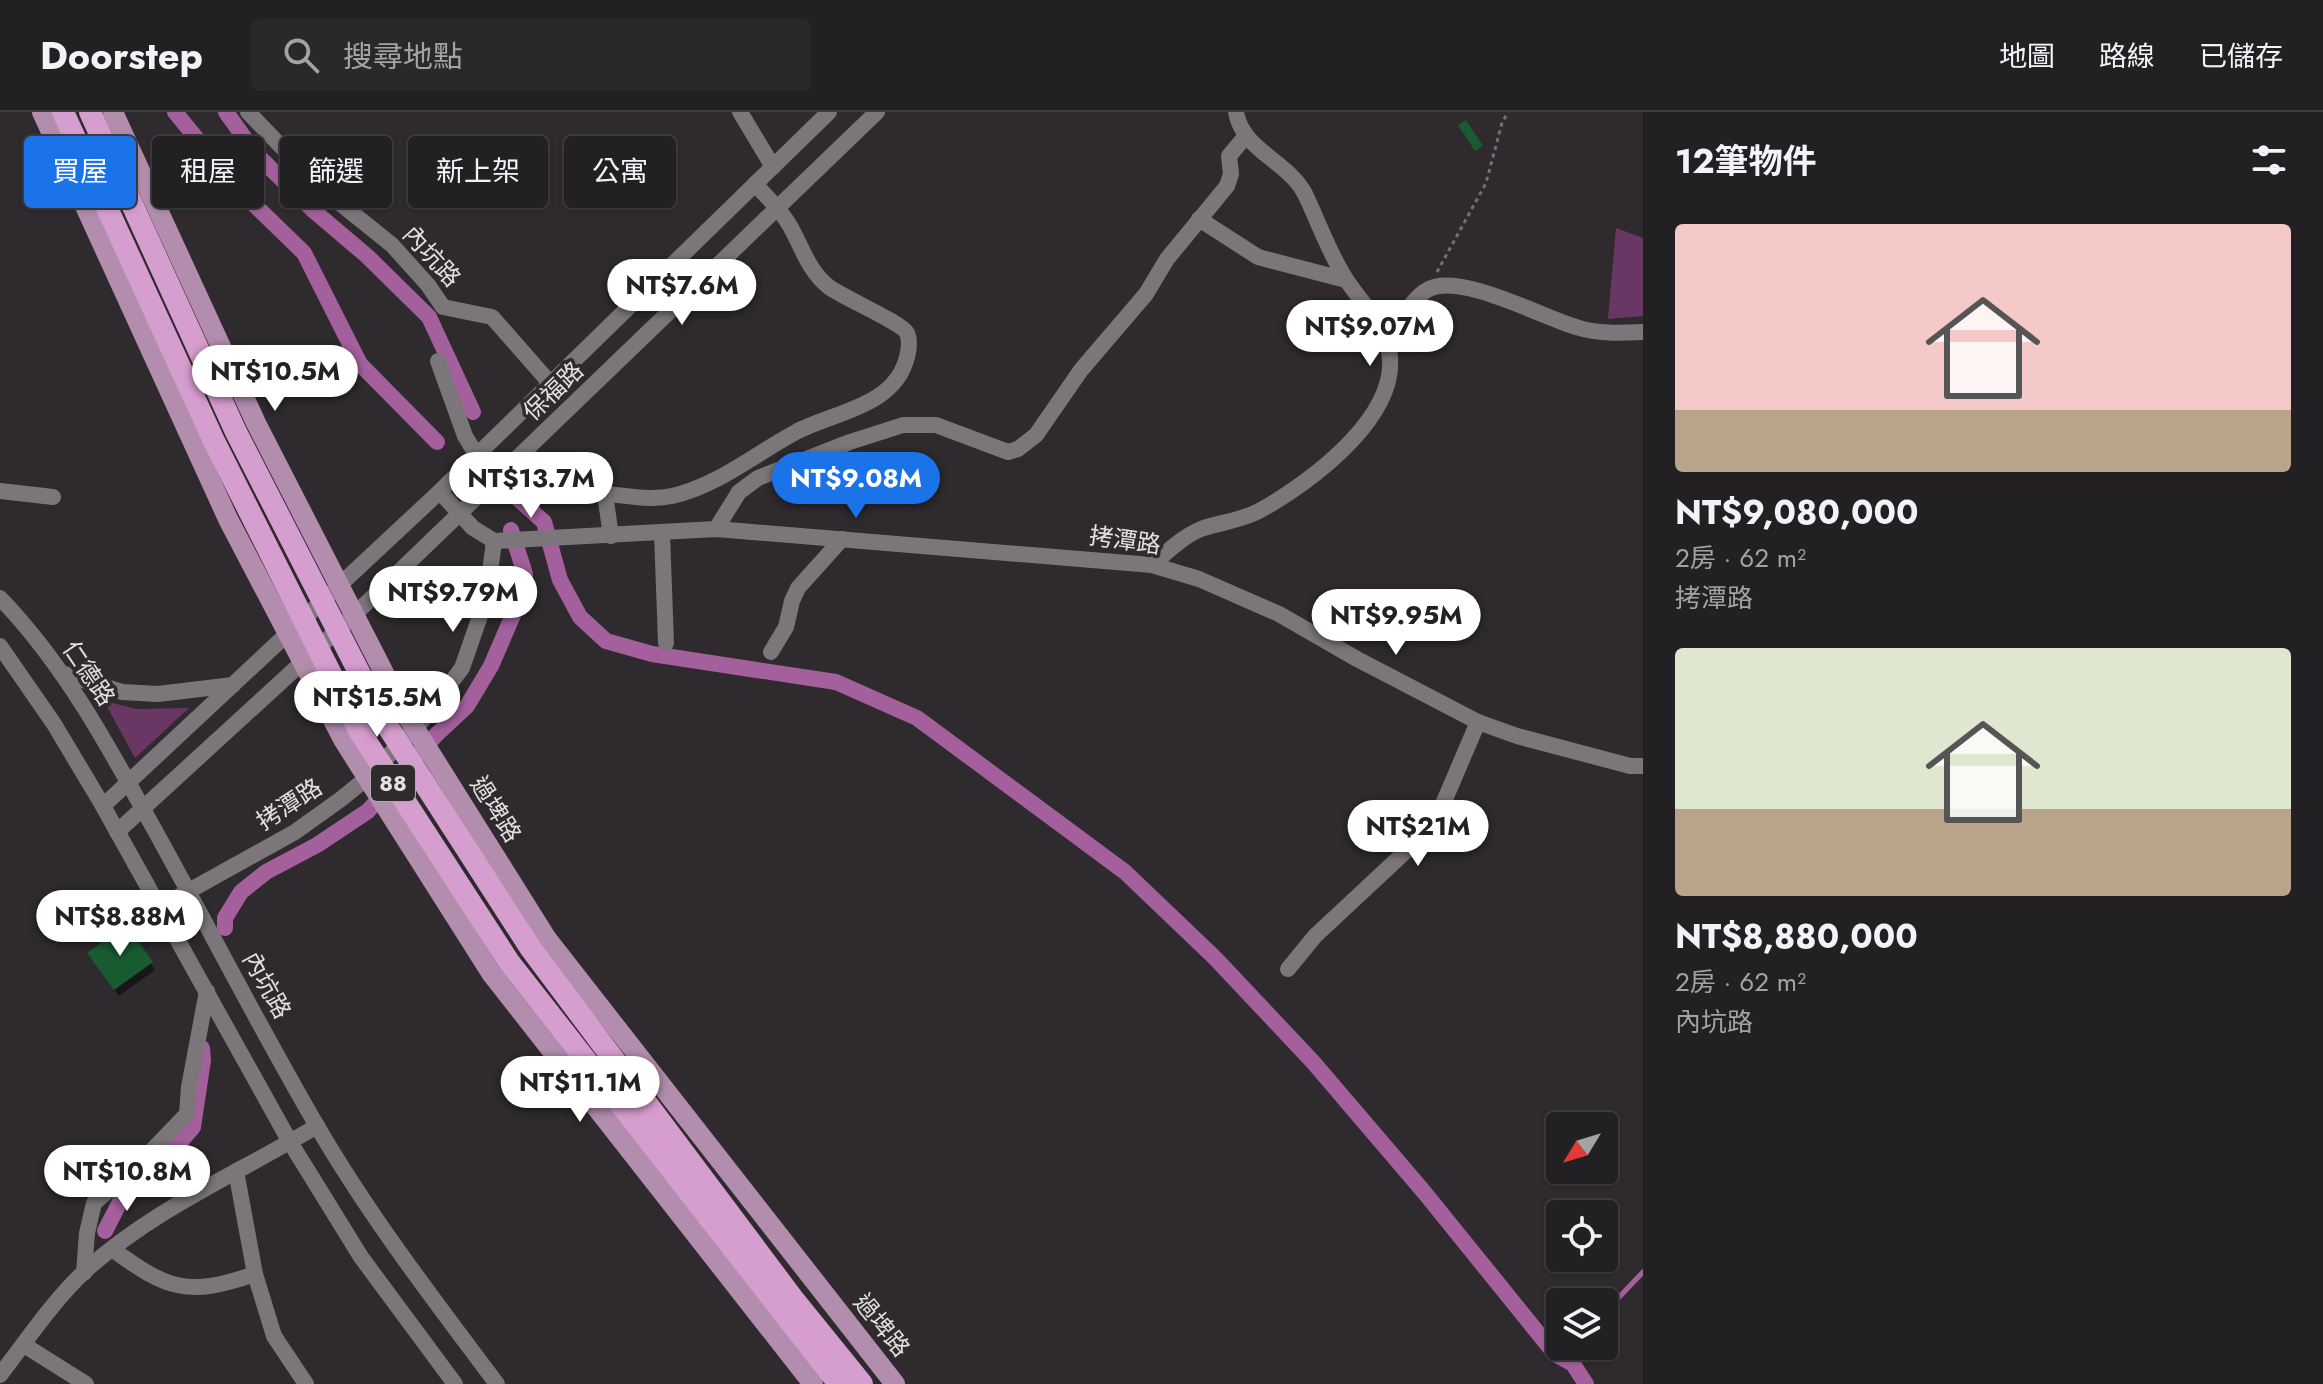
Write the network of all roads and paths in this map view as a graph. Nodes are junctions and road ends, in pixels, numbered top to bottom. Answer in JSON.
{"nodes":[{"id":1,"x":42,"y":112,"type":"edge"},
{"id":2,"x":63,"y":112,"type":"edge"},
{"id":3,"x":90,"y":112,"type":"edge"},
{"id":4,"x":113,"y":112,"type":"edge"},
{"id":5,"x":248,"y":112,"type":"edge"},
{"id":6,"x":740,"y":112,"type":"edge"},
{"id":7,"x":829,"y":112,"type":"edge"},
{"id":8,"x":877,"y":112,"type":"edge"},
{"id":9,"x":1236,"y":112,"type":"edge"},
{"id":10,"x":1508,"y":112,"type":"edge"},
{"id":11,"x":1245,"y":137,"type":"junction"},
{"id":12,"x":773,"y":167,"type":"junction"},
{"id":13,"x":755,"y":184,"type":"junction"},
{"id":14,"x":777,"y":208,"type":"junction"},
{"id":15,"x":1199,"y":219,"type":"junction"},
{"id":16,"x":1346,"y":280,"type":"junction"},
{"id":17,"x":1427,"y":290,"type":"junction"},
{"id":18,"x":1643,"y":332,"type":"edge"},
{"id":19,"x":1387,"y":341,"type":"junction"},
{"id":20,"x":438,"y":361,"type":"dead end"},
{"id":21,"x":550,"y":383,"type":"junction"},
{"id":22,"x":477,"y":456,"type":"junction"},
{"id":23,"x":596,"y":468,"type":"dead end"},
{"id":24,"x":0,"y":491,"type":"edge"},
{"id":25,"x":440,"y":492,"type":"junction"},
{"id":26,"x":605,"y":494,"type":"junction"},
{"id":27,"x":53,"y":497,"type":"dead end"},
{"id":28,"x":460,"y":513,"type":"junction"},
{"id":29,"x":716,"y":529,"type":"junction"},
{"id":30,"x":662,"y":533,"type":"junction"},
{"id":31,"x":611,"y":536,"type":"junction"},
{"id":32,"x":842,"y":539,"type":"junction"},
{"id":33,"x":499,"y":542,"type":"junction"},
{"id":34,"x":1152,"y":565,"type":"junction"},
{"id":35,"x":339,"y":585,"type":"junction"},
{"id":36,"x":0,"y":598,"type":"edge"},
{"id":37,"x":354,"y":615,"type":"junction"},
{"id":38,"x":287,"y":634,"type":"junction"},
{"id":39,"x":666,"y":643,"type":"dead end"},
{"id":40,"x":0,"y":646,"type":"edge"},
{"id":41,"x":771,"y":652,"type":"dead end"},
{"id":42,"x":302,"y":663,"type":"junction"},
{"id":43,"x":61,"y":673,"type":"junction"},
{"id":44,"x":233,"y":685,"type":"junction"},
{"id":45,"x":1478,"y":722,"type":"junction"},
{"id":46,"x":417,"y":732,"type":"junction"},
{"id":47,"x":1643,"y":766,"type":"edge"},
{"id":48,"x":370,"y":782,"type":"junction"},
{"id":49,"x":129,"y":783,"type":"junction"},
{"id":50,"x":103,"y":806,"type":"junction"},
{"id":51,"x":143,"y":809,"type":"junction"},
{"id":52,"x":117,"y":832,"type":"junction"},
{"id":53,"x":189,"y":891,"type":"junction"},
{"id":54,"x":160,"y":907,"type":"junction"},
{"id":55,"x":1288,"y":969,"type":"dead end"},
{"id":56,"x":207,"y":991,"type":"junction"},
{"id":57,"x":317,"y":1126,"type":"junction"},
{"id":58,"x":290,"y":1142,"type":"junction"},
{"id":59,"x":236,"y":1171,"type":"junction"},
{"id":60,"x":112,"y":1249,"type":"junction"},
{"id":61,"x":84,"y":1273,"type":"junction"},
{"id":62,"x":255,"y":1274,"type":"junction"},
{"id":63,"x":24,"y":1345,"type":"junction"},
{"id":64,"x":0,"y":1375,"type":"edge"},
{"id":65,"x":86,"y":1384,"type":"edge"},
{"id":66,"x":306,"y":1384,"type":"edge"},
{"id":67,"x":455,"y":1384,"type":"edge"},
{"id":68,"x":497,"y":1384,"type":"edge"},
{"id":69,"x":813,"y":1384,"type":"edge"},
{"id":70,"x":839,"y":1384,"type":"edge"},
{"id":71,"x":862,"y":1384,"type":"edge"},
{"id":72,"x":895,"y":1384,"type":"edge"}],
"edges":[{"from":1,"to":38,"type":"main road"},
{"from":2,"to":70,"type":"highway","number":"88"},
{"from":3,"to":71,"type":"highway","number":"88"},
{"from":4,"to":35,"type":"main road","name":"過埤路"},
{"from":5,"to":21,"type":"street","name":"內坑路"},
{"from":6,"to":12,"type":"street"},
{"from":7,"to":12,"type":"street","name":"保福路"},
{"from":8,"to":14,"type":"street","name":"保福路"},
{"from":9,"to":11,"type":"street"},
{"from":10,"to":17,"type":"path"},
{"from":11,"to":15,"type":"street"},
{"from":11,"to":16,"type":"street"},
{"from":12,"to":13,"type":"street","name":"保福路"},
{"from":13,"to":14,"type":"street"},
{"from":13,"to":21,"type":"street","name":"保福路"},
{"from":14,"to":26,"type":"street"},
{"from":14,"to":28,"type":"street","name":"保福路"},
{"from":15,"to":16,"type":"street"},
{"from":15,"to":29,"type":"street"},
{"from":16,"to":19,"type":"street"},
{"from":17,"to":18,"type":"street"},
{"from":17,"to":19,"type":"street"},
{"from":19,"to":34,"type":"street"},
{"from":20,"to":22,"type":"street"},
{"from":21,"to":22,"type":"street","name":"保福路"},
{"from":22,"to":25,"type":"street","name":"保福路"},
{"from":23,"to":26,"type":"street"},
{"from":24,"to":27,"type":"street"},
{"from":25,"to":28,"type":"street"},
{"from":25,"to":35,"type":"street","name":"保福路"},
{"from":26,"to":31,"type":"street"},
{"from":28,"to":33,"type":"street"},
{"from":28,"to":37,"type":"street","name":"保福路"},
{"from":29,"to":30,"type":"street","name":"拷潭路"},
{"from":29,"to":32,"type":"street","name":"拷潭路"},
{"from":30,"to":31,"type":"street","name":"拷潭路"},
{"from":30,"to":39,"type":"street"},
{"from":31,"to":33,"type":"street","name":"拷潭路"},
{"from":32,"to":34,"type":"street","name":"拷潭路"},
{"from":32,"to":41,"type":"street"},
{"from":33,"to":46,"type":"street","name":"拷潭路"},
{"from":34,"to":45,"type":"street","name":"拷潭路"},
{"from":35,"to":37,"type":"main road","name":"過埤路"},
{"from":35,"to":38,"type":"street","name":"保福路"},
{"from":36,"to":43,"type":"street","name":"仁德路"},
{"from":37,"to":42,"type":"street","name":"保福路"},
{"from":37,"to":46,"type":"main road","name":"過埤路"},
{"from":38,"to":42,"type":"main road"},
{"from":38,"to":44,"type":"street","name":"保福路"},
{"from":40,"to":50,"type":"street"},
{"from":42,"to":48,"type":"main road"},
{"from":42,"to":51,"type":"street","name":"保福路"},
{"from":43,"to":44,"type":"street"},
{"from":43,"to":49,"type":"street","name":"仁德路"},
{"from":44,"to":49,"type":"street","name":"保福路"},
{"from":45,"to":47,"type":"street","name":"拷潭路"},
{"from":45,"to":55,"type":"street"},
{"from":46,"to":48,"type":"street","name":"拷潭路"},
{"from":46,"to":72,"type":"main road","name":"過埤路"},
{"from":48,"to":53,"type":"street","name":"拷潭路"},
{"from":48,"to":69,"type":"main road"},
{"from":49,"to":50,"type":"street","name":"保福路"},
{"from":49,"to":51,"type":"street","name":"內坑路"},
{"from":50,"to":52,"type":"street"},
{"from":51,"to":52,"type":"street","name":"保福路"},
{"from":51,"to":53,"type":"street","name":"內坑路"},
{"from":52,"to":54,"type":"street"},
{"from":53,"to":54,"type":"street","name":"拷潭路"},
{"from":53,"to":57,"type":"street","name":"內坑路"},
{"from":54,"to":56,"type":"street"},
{"from":56,"to":58,"type":"street"},
{"from":56,"to":61,"type":"street"},
{"from":57,"to":58,"type":"street"},
{"from":57,"to":68,"type":"street","name":"內坑路"},
{"from":58,"to":59,"type":"street"},
{"from":58,"to":67,"type":"street"},
{"from":59,"to":60,"type":"street"},
{"from":59,"to":62,"type":"street"},
{"from":60,"to":61,"type":"street"},
{"from":60,"to":62,"type":"street"},
{"from":61,"to":63,"type":"street"},
{"from":62,"to":66,"type":"street"},
{"from":63,"to":64,"type":"street"},
{"from":63,"to":65,"type":"street"}]}
